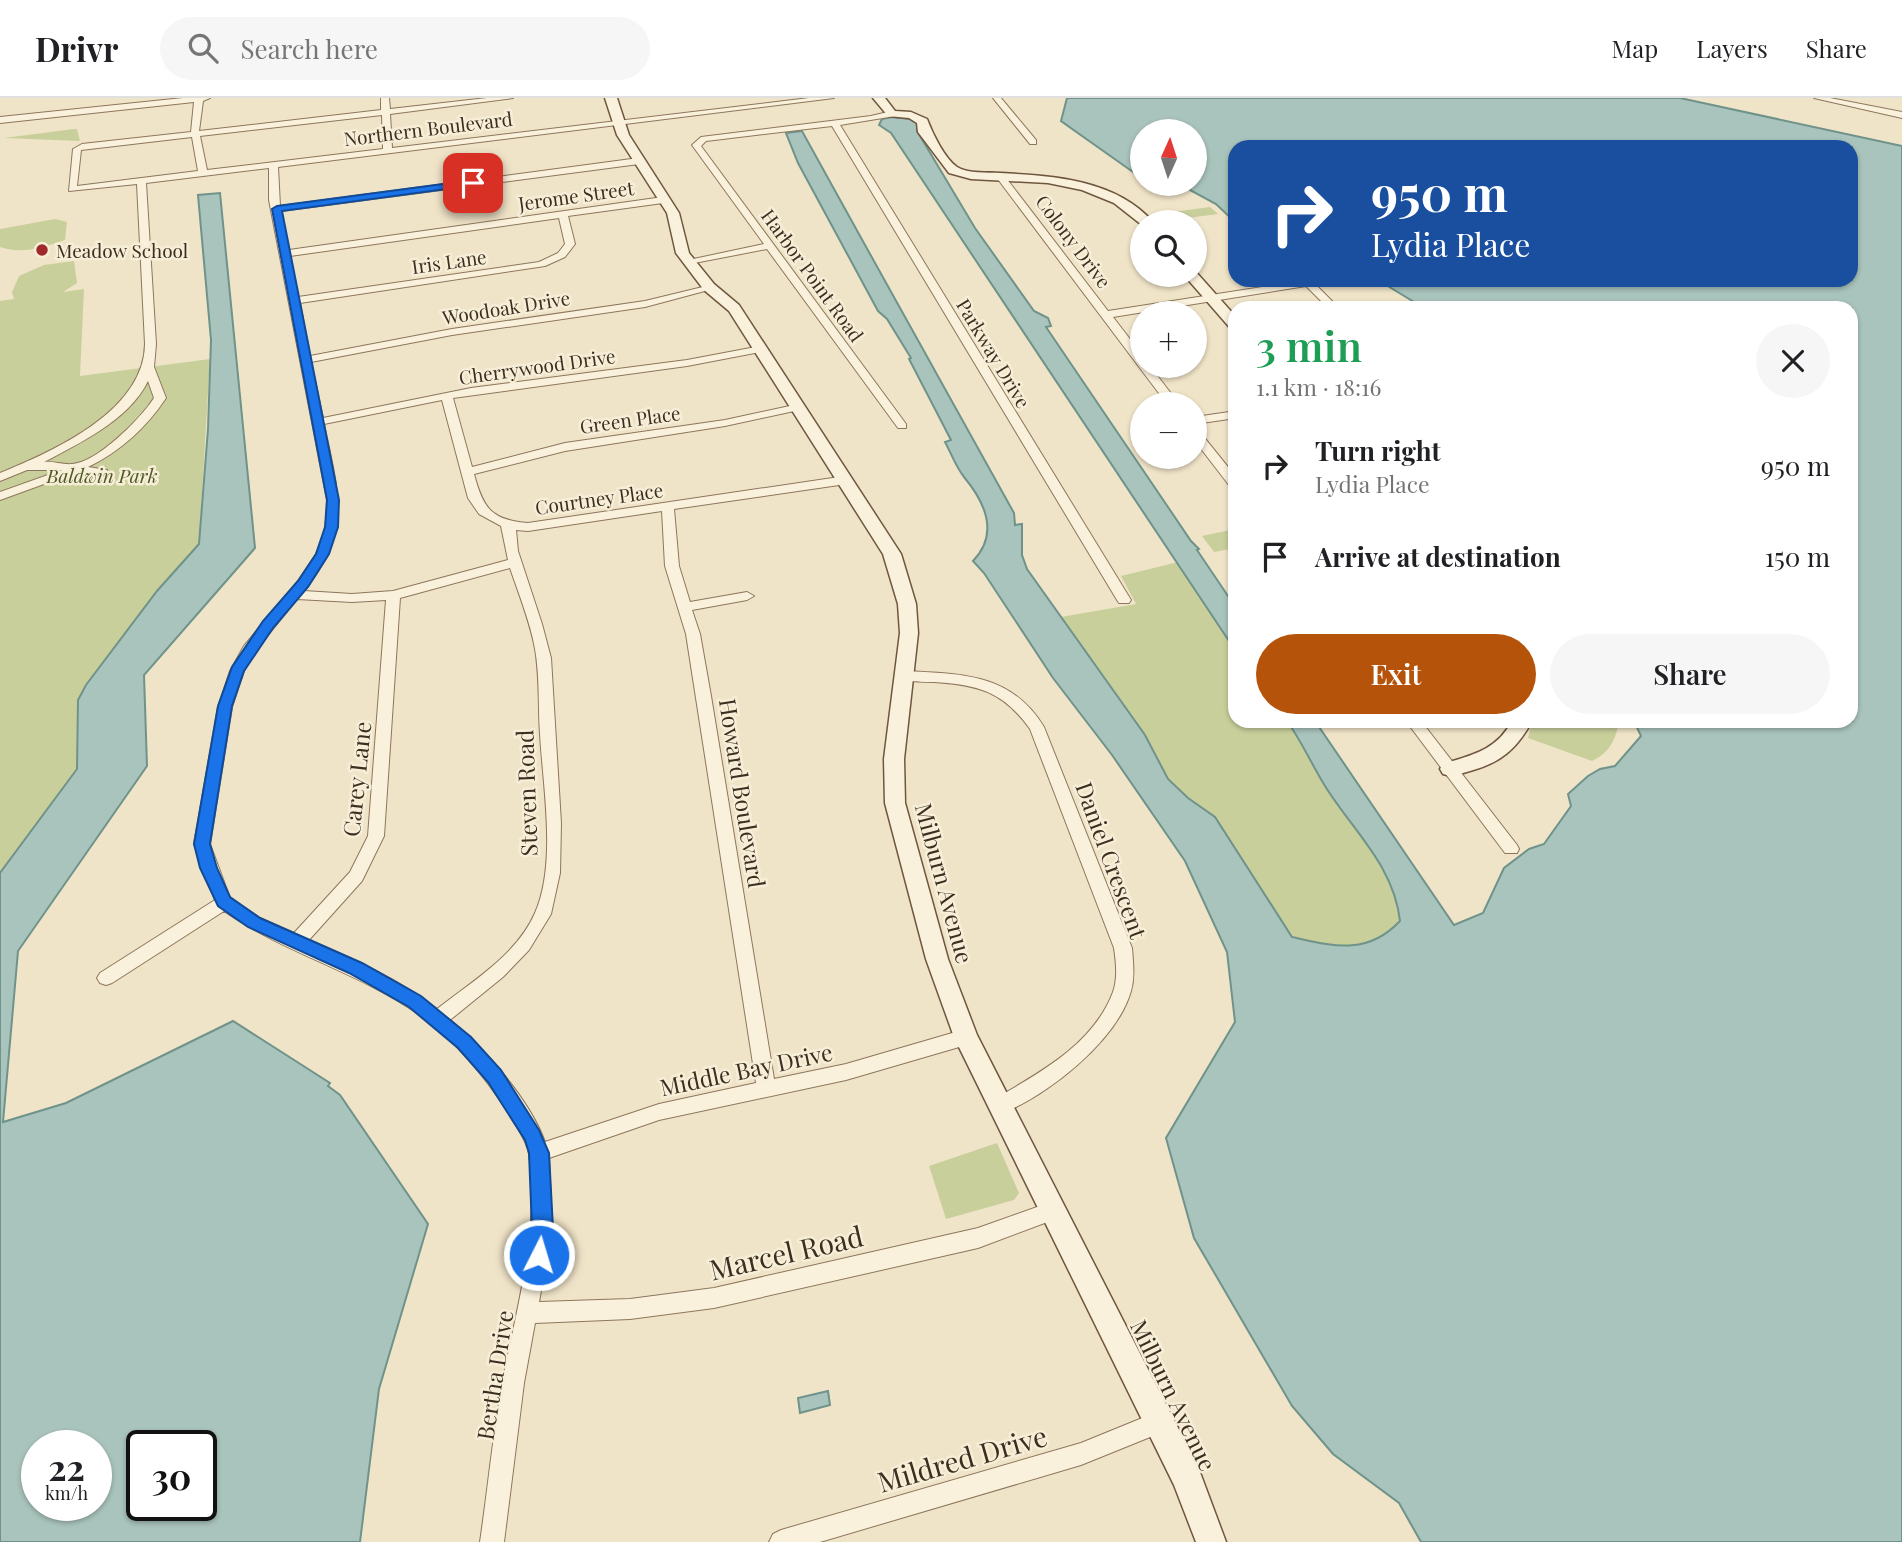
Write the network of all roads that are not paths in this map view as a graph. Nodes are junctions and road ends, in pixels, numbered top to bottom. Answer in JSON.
{"nodes":[{"id":1,"x":199,"y":98,"type":"edge"},
{"id":2,"x":206,"y":98,"type":"edge"},
{"id":3,"x":385,"y":98,"type":"edge"},
{"id":4,"x":509,"y":98,"type":"edge"},
{"id":5,"x":611,"y":98,"type":"edge"},
{"id":6,"x":830,"y":98,"type":"edge"},
{"id":7,"x":879,"y":98,"type":"edge"},
{"id":8,"x":997,"y":98,"type":"edge"},
{"id":9,"x":1818,"y":98,"type":"edge"},
{"id":10,"x":1842,"y":98,"type":"edge"},
{"id":11,"x":1850,"y":104,"type":"junction"},
{"id":12,"x":386,"y":112,"type":"junction"},
{"id":13,"x":892,"y":114,"type":"junction"},
{"id":14,"x":1902,"y":115,"type":"edge"},
{"id":15,"x":0,"y":120,"type":"edge"},
{"id":16,"x":619,"y":123,"type":"junction"},
{"id":17,"x":835,"y":124,"type":"junction"},
{"id":18,"x":195,"y":134,"type":"junction"},
{"id":19,"x":1033,"y":142,"type":"dead end"},
{"id":20,"x":388,"y":151,"type":"junction"},
{"id":21,"x":639,"y":161,"type":"junction"},
{"id":22,"x":272,"y":165,"type":"junction"},
{"id":23,"x":203,"y":173,"type":"junction"},
{"id":24,"x":1000,"y":176,"type":"junction"},
{"id":25,"x":141,"y":180,"type":"junction"},
{"id":26,"x":663,"y":200,"type":"junction"},
{"id":27,"x":277,"y":209,"type":"junction"},
{"id":28,"x":1131,"y":210,"type":"edge"},
{"id":29,"x":564,"y":215,"type":"junction"},
{"id":30,"x":769,"y":246,"type":"junction"},
{"id":31,"x":285,"y":254,"type":"junction"},
{"id":32,"x":689,"y":261,"type":"junction"},
{"id":33,"x":1201,"y":287,"type":"edge"},
{"id":34,"x":1283,"y":287,"type":"edge"},
{"id":35,"x":1313,"y":287,"type":"edge"},
{"id":36,"x":711,"y":288,"type":"junction"},
{"id":37,"x":1211,"y":298,"type":"junction"},
{"id":38,"x":1327,"y":301,"type":"edge"},
{"id":39,"x":295,"y":302,"type":"junction"},
{"id":40,"x":1106,"y":315,"type":"junction"},
{"id":41,"x":1228,"y":317,"type":"edge"},
{"id":42,"x":1130,"y":347,"type":"edge"},
{"id":43,"x":761,"y":349,"type":"junction"},
{"id":44,"x":305,"y":360,"type":"junction"},
{"id":45,"x":148,"y":367,"type":"junction"},
{"id":46,"x":1153,"y":378,"type":"edge"},
{"id":47,"x":1164,"y":392,"type":"edge"},
{"id":48,"x":447,"y":396,"type":"junction"},
{"id":49,"x":119,"y":407,"type":"junction"},
{"id":50,"x":799,"y":407,"type":"junction"},
{"id":51,"x":153,"y":413,"type":"junction"},
{"id":52,"x":1228,"y":415,"type":"edge"},
{"id":53,"x":1207,"y":419,"type":"edge"},
{"id":54,"x":318,"y":422,"type":"junction"},
{"id":55,"x":902,"y":426,"type":"dead end"},
{"id":56,"x":1207,"y":449,"type":"edge"},
{"id":57,"x":24,"y":467,"type":"junction"},
{"id":58,"x":76,"y":467,"type":"junction"},
{"id":59,"x":103,"y":472,"type":"dead end"},
{"id":60,"x":468,"y":472,"type":"junction"},
{"id":61,"x":1228,"y":476,"type":"edge"},
{"id":62,"x":0,"y":477,"type":"edge"},
{"id":63,"x":846,"y":480,"type":"junction"},
{"id":64,"x":0,"y":496,"type":"edge"},
{"id":65,"x":668,"y":508,"type":"junction"},
{"id":66,"x":507,"y":526,"type":"junction"},
{"id":67,"x":517,"y":562,"type":"junction"},
{"id":68,"x":294,"y":595,"type":"junction"},
{"id":69,"x":393,"y":595,"type":"junction"},
{"id":70,"x":747,"y":596,"type":"dead end"},
{"id":71,"x":1124,"y":600,"type":"dead end"},
{"id":72,"x":685,"y":607,"type":"junction"},
{"id":73,"x":905,"y":676,"type":"junction"},
{"id":74,"x":1418,"y":728,"type":"edge"},
{"id":75,"x":1519,"y":728,"type":"edge"},
{"id":76,"x":1450,"y":769,"type":"junction"},
{"id":77,"x":1511,"y":849,"type":"dead end"},
{"id":78,"x":224,"y":901,"type":"junction"},
{"id":79,"x":297,"y":942,"type":"junction"},
{"id":80,"x":106,"y":978,"type":"dead end"},
{"id":81,"x":438,"y":1019,"type":"junction"},
{"id":82,"x":966,"y":1037,"type":"junction"},
{"id":83,"x":766,"y":1088,"type":"junction"},
{"id":84,"x":1000,"y":1106,"type":"junction"},
{"id":85,"x":539,"y":1153,"type":"junction"},
{"id":86,"x":1051,"y":1211,"type":"junction"},
{"id":87,"x":527,"y":1313,"type":"junction"},
{"id":88,"x":1157,"y":1423,"type":"junction"},
{"id":89,"x":492,"y":1542,"type":"edge"},
{"id":90,"x":781,"y":1542,"type":"edge"},
{"id":91,"x":1211,"y":1542,"type":"edge"}],
"edges":[{"from":1,"to":2,"type":"street"},
{"from":1,"to":15,"type":"street"},
{"from":1,"to":18,"type":"street"},
{"from":3,"to":12,"type":"street"},
{"from":4,"to":12,"type":"street"},
{"from":5,"to":16,"type":"main road","name":"Milburn Avenue"},
{"from":6,"to":16,"type":"street","name":"Northern Boulevard"},
{"from":7,"to":13,"type":"main road"},
{"from":8,"to":19,"type":"street"},
{"from":9,"to":11,"type":"street"},
{"from":10,"to":11,"type":"street"},
{"from":11,"to":14,"type":"street"},
{"from":12,"to":18,"type":"street"},
{"from":12,"to":20,"type":"street"},
{"from":13,"to":17,"type":"street"},
{"from":13,"to":24,"type":"main road"},
{"from":16,"to":20,"type":"street","name":"Northern Boulevard"},
{"from":16,"to":21,"type":"main road","name":"Milburn Avenue"},
{"from":17,"to":30,"type":"street","name":"Harbor Point Road"},
{"from":17,"to":71,"type":"street","name":"Parkway Drive"},
{"from":18,"to":23,"type":"street"},
{"from":18,"to":25,"type":"street","name":"Northern Boulevard"},
{"from":20,"to":22,"type":"street","name":"Northern Boulevard"},
{"from":21,"to":26,"type":"main road","name":"Milburn Avenue"},
{"from":21,"to":27,"type":"street"},
{"from":22,"to":23,"type":"street","name":"Northern Boulevard"},
{"from":22,"to":27,"type":"street","name":"Bertha Drive"},
{"from":23,"to":25,"type":"street","name":"Northern Boulevard"},
{"from":24,"to":28,"type":"main road"},
{"from":24,"to":40,"type":"street","name":"Colony Drive"},
{"from":25,"to":45,"type":"street"},
{"from":26,"to":29,"type":"street","name":"Jerome Street"},
{"from":26,"to":32,"type":"main road","name":"Milburn Avenue"},
{"from":27,"to":31,"type":"street","name":"Bertha Drive"},
{"from":29,"to":31,"type":"street","name":"Jerome Street"},
{"from":29,"to":39,"type":"street","name":"Iris Lane"},
{"from":30,"to":32,"type":"street"},
{"from":30,"to":55,"type":"street","name":"Harbor Point Road"},
{"from":31,"to":39,"type":"street","name":"Bertha Drive"},
{"from":32,"to":36,"type":"main road","name":"Milburn Avenue"},
{"from":33,"to":37,"type":"main road"},
{"from":34,"to":37,"type":"street"},
{"from":35,"to":38,"type":"street"},
{"from":36,"to":43,"type":"main road","name":"Milburn Avenue"},
{"from":36,"to":44,"type":"street","name":"Woodoak Drive"},
{"from":37,"to":40,"type":"street"},
{"from":37,"to":41,"type":"main road"},
{"from":39,"to":44,"type":"street","name":"Bertha Drive"},
{"from":40,"to":42,"type":"street","name":"Colony Drive"},
{"from":43,"to":48,"type":"street","name":"Cherrywood Drive"},
{"from":43,"to":50,"type":"main road","name":"Milburn Avenue"},
{"from":44,"to":54,"type":"street","name":"Bertha Drive"},
{"from":45,"to":49,"type":"street"},
{"from":45,"to":51,"type":"street"},
{"from":46,"to":47,"type":"street","name":"Colony Drive"},
{"from":48,"to":54,"type":"street","name":"Cherrywood Drive"},
{"from":48,"to":60,"type":"street","name":"Courtney Place"},
{"from":49,"to":51,"type":"street"},
{"from":49,"to":57,"type":"street"},
{"from":50,"to":60,"type":"street","name":"Green Place"},
{"from":50,"to":63,"type":"main road","name":"Milburn Avenue"},
{"from":51,"to":58,"type":"street"},
{"from":52,"to":53,"type":"street"},
{"from":54,"to":68,"type":"street","name":"Bertha Drive"},
{"from":56,"to":61,"type":"street"},
{"from":57,"to":58,"type":"street"},
{"from":57,"to":62,"type":"street"},
{"from":58,"to":59,"type":"street"},
{"from":58,"to":64,"type":"street"},
{"from":60,"to":66,"type":"street","name":"Courtney Place"},
{"from":63,"to":65,"type":"street","name":"Courtney Place"},
{"from":63,"to":73,"type":"main road","name":"Milburn Avenue"},
{"from":65,"to":66,"type":"street","name":"Courtney Place"},
{"from":65,"to":72,"type":"street","name":"Howard Boulevard"},
{"from":66,"to":67,"type":"street","name":"Steven Road"},
{"from":67,"to":69,"type":"street"},
{"from":67,"to":81,"type":"street","name":"Steven Road"},
{"from":68,"to":69,"type":"street"},
{"from":68,"to":78,"type":"street","name":"Bertha Drive"},
{"from":69,"to":79,"type":"street","name":"Carey Lane"},
{"from":70,"to":72,"type":"street"},
{"from":72,"to":83,"type":"street","name":"Howard Boulevard"},
{"from":73,"to":82,"type":"main road","name":"Milburn Avenue"},
{"from":73,"to":84,"type":"street","name":"Daniel Crescent"},
{"from":74,"to":76,"type":"street"},
{"from":75,"to":76,"type":"main road"},
{"from":76,"to":77,"type":"street"},
{"from":78,"to":79,"type":"street","name":"Bertha Drive"},
{"from":78,"to":80,"type":"street"},
{"from":79,"to":81,"type":"street","name":"Bertha Drive"},
{"from":81,"to":85,"type":"street","name":"Bertha Drive"},
{"from":82,"to":83,"type":"street","name":"Middle Bay Drive"},
{"from":82,"to":84,"type":"main road","name":"Milburn Avenue"},
{"from":83,"to":85,"type":"street","name":"Middle Bay Drive"},
{"from":84,"to":86,"type":"main road","name":"Milburn Avenue"},
{"from":85,"to":87,"type":"street","name":"Bertha Drive"},
{"from":86,"to":87,"type":"street","name":"Marcel Road"},
{"from":86,"to":88,"type":"main road","name":"Milburn Avenue"},
{"from":87,"to":89,"type":"street","name":"Bertha Drive"},
{"from":88,"to":90,"type":"street","name":"Mildred Drive"},
{"from":88,"to":91,"type":"main road","name":"Milburn Avenue"}]}
